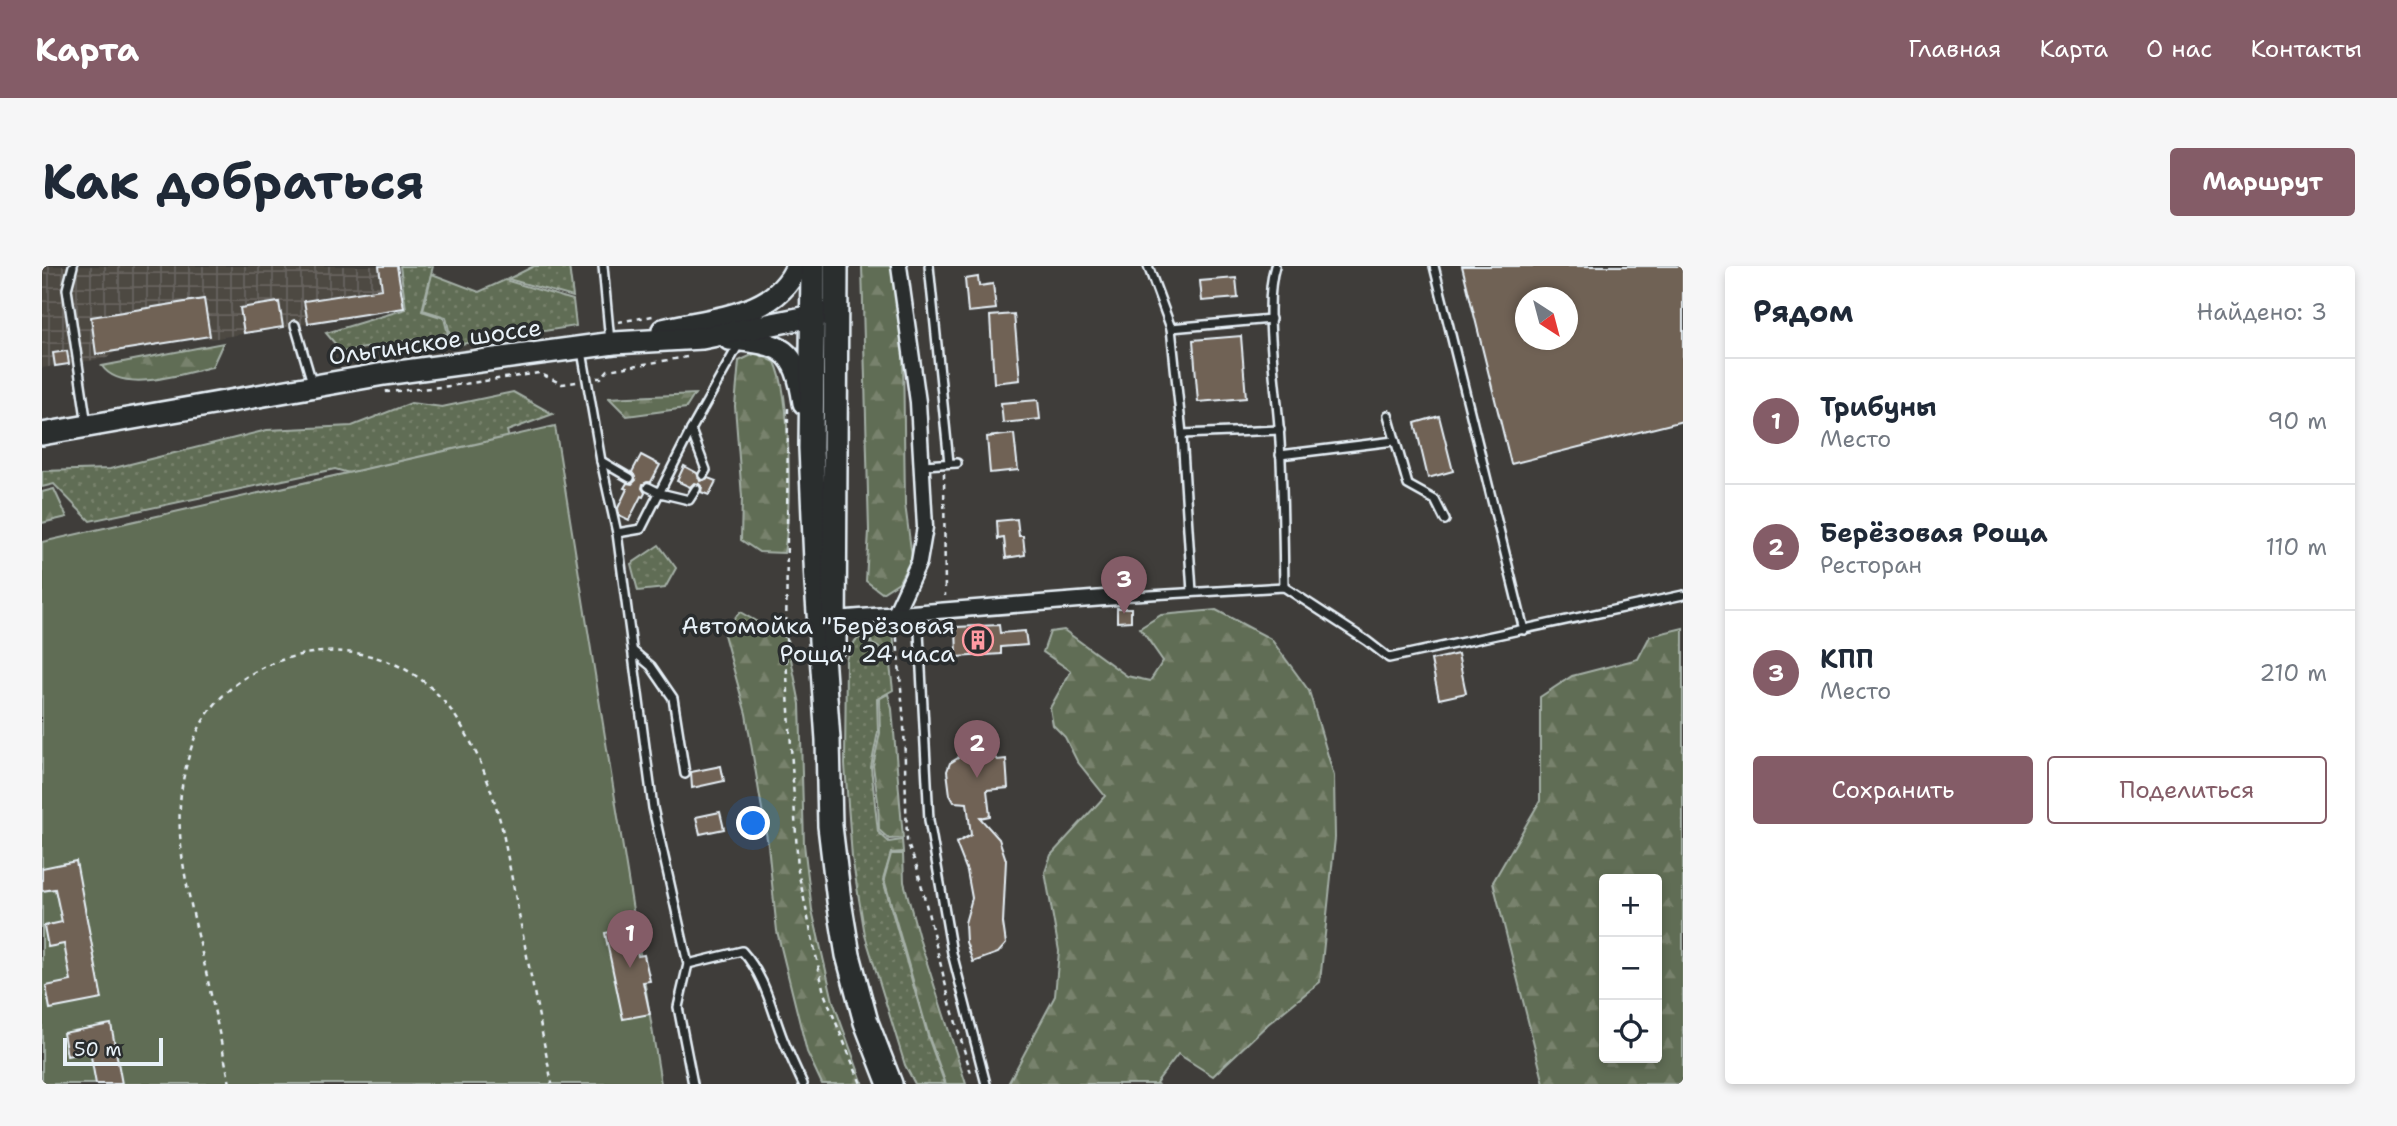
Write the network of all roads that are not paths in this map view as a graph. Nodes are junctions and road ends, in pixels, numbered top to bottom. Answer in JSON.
{"nodes":[{"id":1,"x":73,"y":266,"type":"edge"},
{"id":2,"x":603,"y":266,"type":"edge"},
{"id":3,"x":797,"y":266,"type":"edge"},
{"id":4,"x":813,"y":266,"type":"edge"},
{"id":5,"x":836,"y":266,"type":"edge"},
{"id":6,"x":899,"y":266,"type":"edge"},
{"id":7,"x":929,"y":266,"type":"edge"},
{"id":8,"x":1148,"y":266,"type":"edge"},
{"id":9,"x":1275,"y":266,"type":"edge"},
{"id":10,"x":1434,"y":266,"type":"edge"},
{"id":11,"x":836,"y":311,"type":"junction"},
{"id":12,"x":813,"y":318,"type":"junction"},
{"id":13,"x":1271,"y":319,"type":"junction"},
{"id":14,"x":295,"y":325,"type":"dead end"},
{"id":15,"x":1171,"y":328,"type":"junction"},
{"id":16,"x":742,"y":340,"type":"junction"},
{"id":17,"x":612,"y":343,"type":"junction"},
{"id":18,"x":701,"y":346,"type":"junction"},
{"id":19,"x":582,"y":347,"type":"junction"},
{"id":20,"x":313,"y":386,"type":"junction"},
{"id":21,"x":1388,"y":415,"type":"dead end"},
{"id":22,"x":87,"y":426,"type":"junction"},
{"id":23,"x":691,"y":430,"type":"junction"},
{"id":24,"x":1280,"y":430,"type":"junction"},
{"id":25,"x":42,"y":434,"type":"edge"},
{"id":26,"x":1182,"y":434,"type":"junction"},
{"id":27,"x":1394,"y":441,"type":"junction"},
{"id":28,"x":811,"y":448,"type":"junction"},
{"id":29,"x":1280,"y":455,"type":"junction"},
{"id":30,"x":601,"y":461,"type":"junction"},
{"id":31,"x":923,"y":465,"type":"junction"},
{"id":32,"x":703,"y":475,"type":"dead end"},
{"id":33,"x":630,"y":478,"type":"dead end"},
{"id":34,"x":648,"y":487,"type":"dead end"},
{"id":35,"x":696,"y":489,"type":"dead end"},
{"id":36,"x":660,"y":493,"type":"junction"},
{"id":37,"x":1445,"y":520,"type":"dead end"},
{"id":38,"x":617,"y":533,"type":"junction"},
{"id":39,"x":1284,"y":587,"type":"junction"},
{"id":40,"x":1192,"y":592,"type":"junction"},
{"id":41,"x":1683,"y":595,"type":"edge"},
{"id":42,"x":1117,"y":597,"type":"joint"},
{"id":43,"x":918,"y":612,"type":"junction"},
{"id":44,"x":895,"y":614,"type":"junction"},
{"id":45,"x":835,"y":618,"type":"junction"},
{"id":46,"x":1524,"y":630,"type":"junction"},
{"id":47,"x":633,"y":651,"type":"junction"},
{"id":48,"x":828,"y":740,"type":"junction"},
{"id":49,"x":685,"y":774,"type":"dead end"},
{"id":50,"x":688,"y":964,"type":"junction"},
{"id":51,"x":693,"y":1084,"type":"edge"},
{"id":52,"x":803,"y":1084,"type":"edge"},
{"id":53,"x":890,"y":1084,"type":"edge"},
{"id":54,"x":986,"y":1084,"type":"edge"}],
"edges":[{"from":1,"to":22,"type":"lane"},
{"from":2,"to":17,"type":"lane"},
{"from":3,"to":17,"type":"main road"},
{"from":4,"to":12,"type":"main road"},
{"from":5,"to":11,"type":"main road"},
{"from":6,"to":31,"type":"street"},
{"from":7,"to":31,"type":"lane"},
{"from":8,"to":15,"type":"lane"},
{"from":9,"to":13,"type":"lane"},
{"from":10,"to":46,"type":"lane"},
{"from":11,"to":12,"type":"main road","name":"Ольгинское шоссе"},
{"from":11,"to":45,"type":"main road"},
{"from":12,"to":18,"type":"main road","name":"Ольгинское шоссе"},
{"from":12,"to":28,"type":"main road"},
{"from":13,"to":15,"type":"lane"},
{"from":13,"to":24,"type":"lane"},
{"from":14,"to":20,"type":"lane"},
{"from":15,"to":26,"type":"lane"},
{"from":16,"to":18,"type":"main road"},
{"from":16,"to":23,"type":"lane"},
{"from":16,"to":28,"type":"main road"},
{"from":17,"to":18,"type":"main road","name":"Ольгинское шоссе"},
{"from":17,"to":19,"type":"main road","name":"Ольгинское шоссе"},
{"from":19,"to":20,"type":"main road","name":"Ольгинское шоссе"},
{"from":19,"to":30,"type":"lane"},
{"from":20,"to":22,"type":"main road","name":"Ольгинское шоссе"},
{"from":21,"to":27,"type":"lane"},
{"from":22,"to":25,"type":"main road","name":"Ольгинское шоссе"},
{"from":23,"to":32,"type":"lane"},
{"from":23,"to":36,"type":"lane"},
{"from":24,"to":26,"type":"lane"},
{"from":24,"to":29,"type":"lane"},
{"from":26,"to":40,"type":"lane"},
{"from":27,"to":29,"type":"lane"},
{"from":27,"to":37,"type":"lane"},
{"from":28,"to":48,"type":"main road"},
{"from":29,"to":39,"type":"lane"},
{"from":30,"to":33,"type":"lane"},
{"from":30,"to":38,"type":"lane"},
{"from":31,"to":44,"type":"street"},
{"from":34,"to":36,"type":"lane"},
{"from":35,"to":36,"type":"lane"},
{"from":36,"to":38,"type":"lane"},
{"from":38,"to":47,"type":"lane"},
{"from":39,"to":40,"type":"lane"},
{"from":39,"to":46,"type":"lane"},
{"from":40,"to":42,"type":"lane"},
{"from":41,"to":46,"type":"lane"},
{"from":42,"to":43,"type":"street"},
{"from":43,"to":44,"type":"street"},
{"from":43,"to":54,"type":"lane"},
{"from":44,"to":45,"type":"street"},
{"from":45,"to":48,"type":"main road"},
{"from":47,"to":49,"type":"lane"},
{"from":47,"to":50,"type":"lane"},
{"from":48,"to":53,"type":"main road"},
{"from":50,"to":51,"type":"lane"},
{"from":50,"to":52,"type":"lane"}]}
